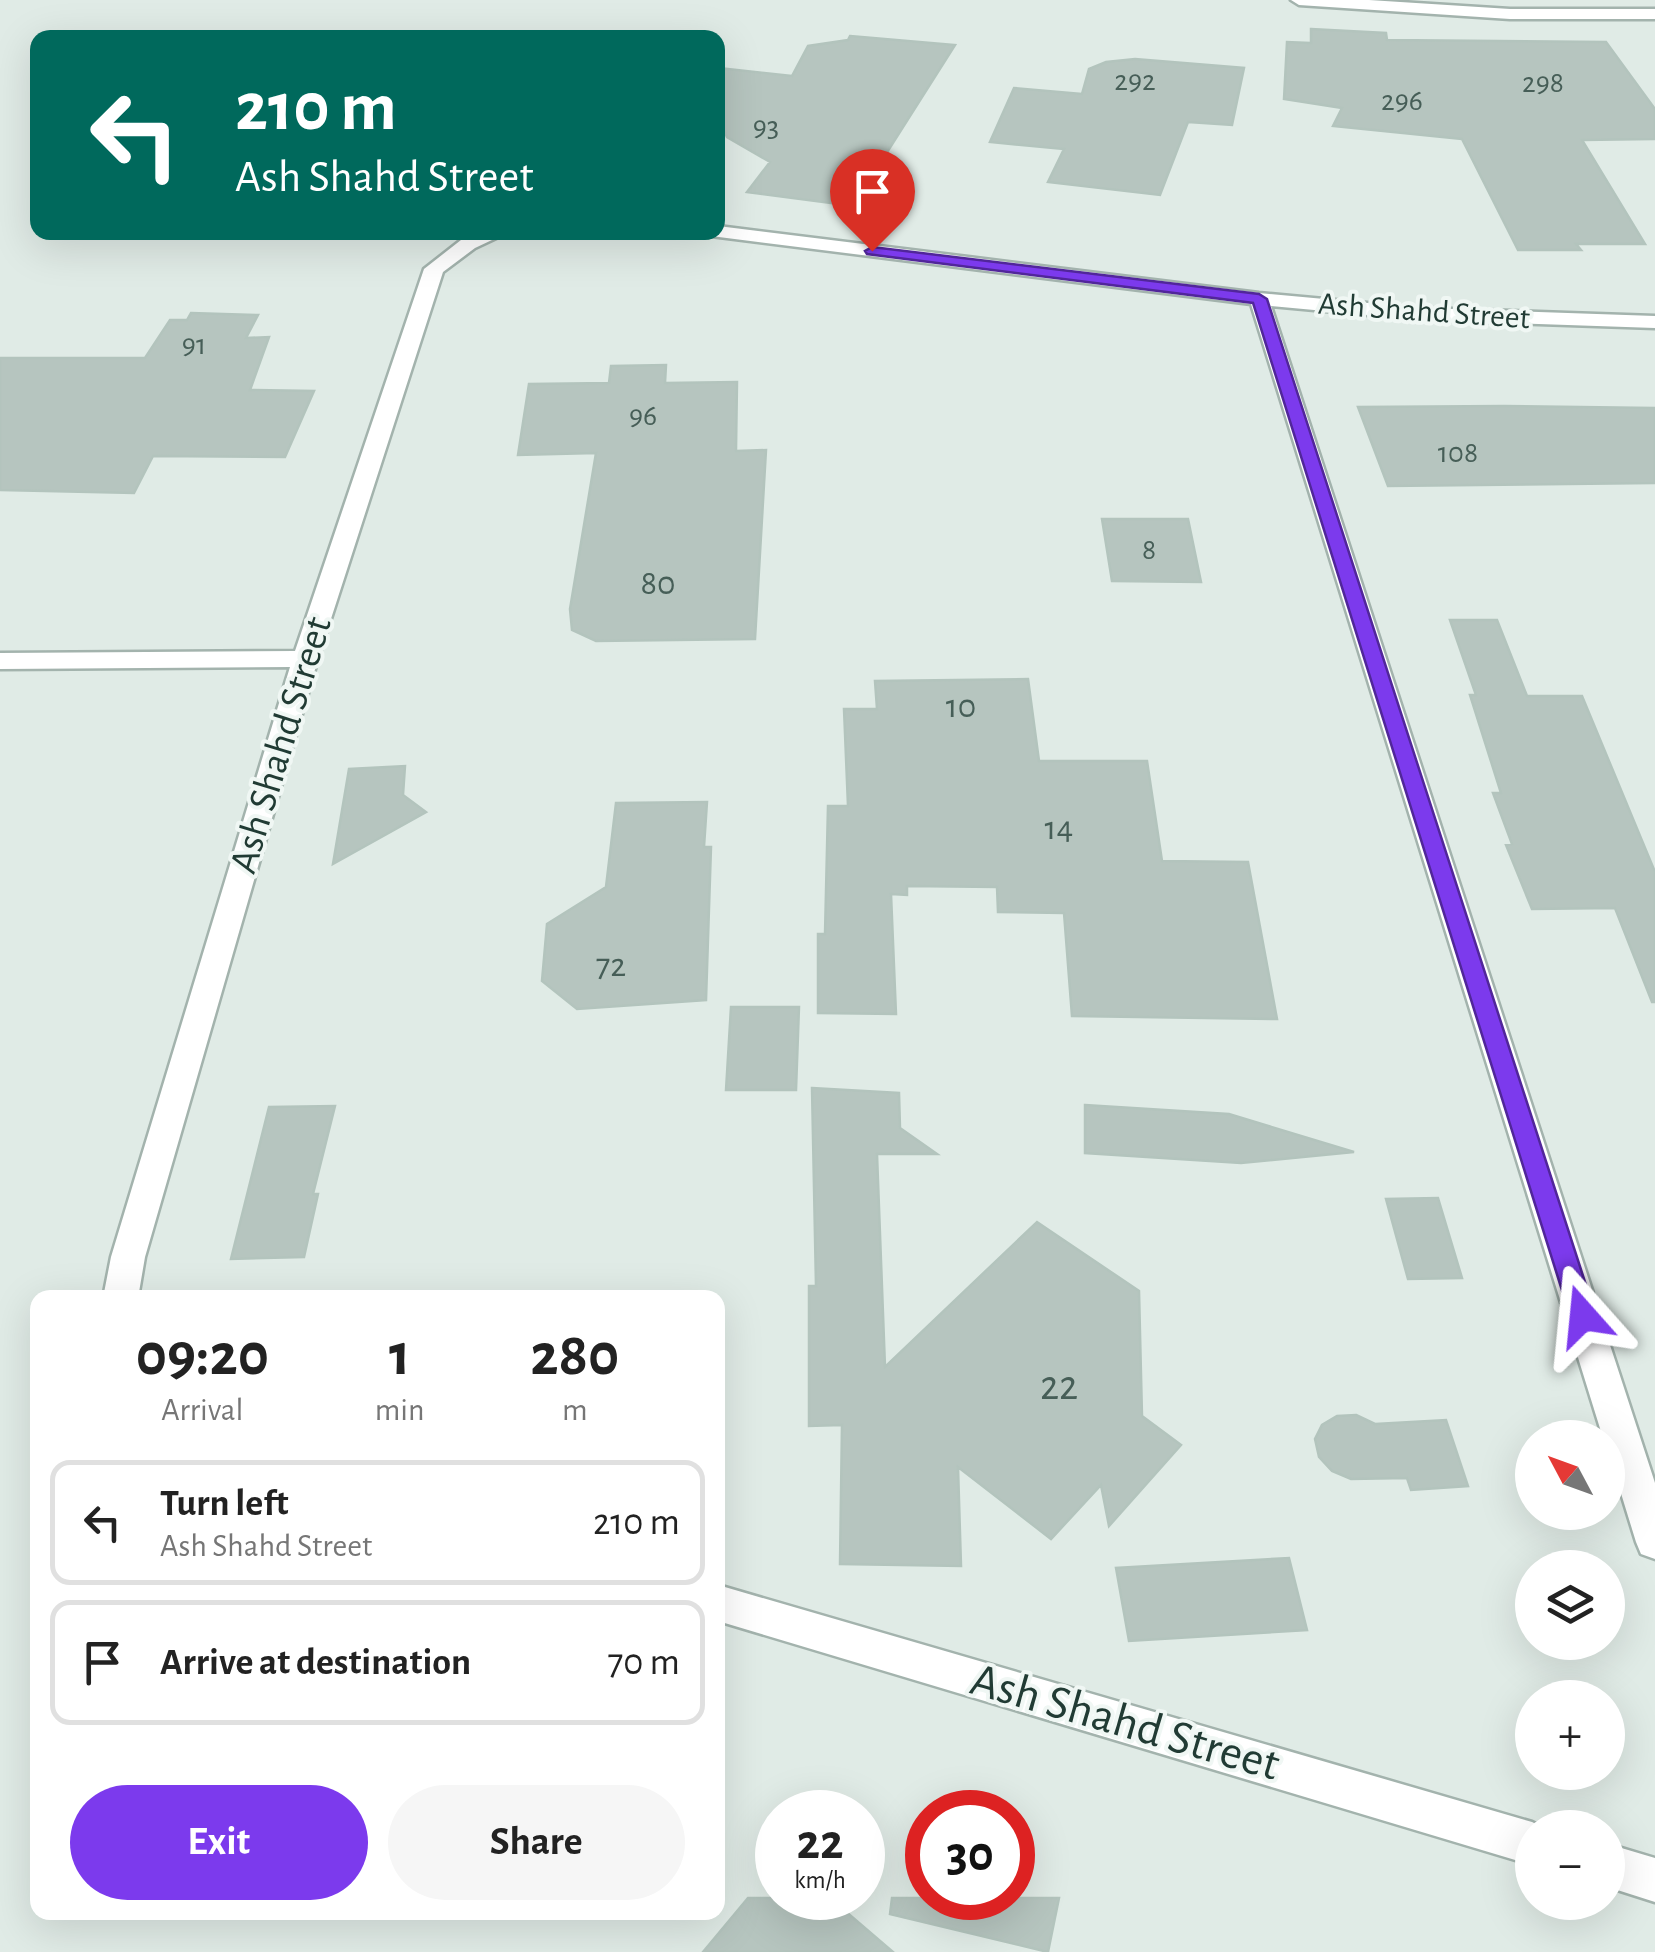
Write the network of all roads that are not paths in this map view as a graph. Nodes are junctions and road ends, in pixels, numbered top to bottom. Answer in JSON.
{"nodes":[{"id":1,"x":1299,"y":0,"type":"edge"},
{"id":2,"x":1655,"y":14,"type":"edge"},
{"id":3,"x":725,"y":233,"type":"edge"},
{"id":4,"x":479,"y":240,"type":"edge"},
{"id":5,"x":1259,"y":299,"type":"junction"},
{"id":6,"x":1655,"y":322,"type":"edge"},
{"id":7,"x":305,"y":659,"type":"junction"},
{"id":8,"x":0,"y":661,"type":"edge"},
{"id":9,"x":122,"y":1290,"type":"edge"},
{"id":10,"x":1655,"y":1542,"type":"edge"},
{"id":11,"x":725,"y":1605,"type":"edge"},
{"id":12,"x":1515,"y":1839,"type":"edge"},
{"id":13,"x":1625,"y":1871,"type":"edge"},
{"id":14,"x":1655,"y":1880,"type":"edge"}],
"edges":[{"from":1,"to":2,"type":"street"},
{"from":3,"to":5,"type":"street","name":"Ash Shahd Street"},
{"from":4,"to":7,"type":"street","name":"Ash Shahd Street"},
{"from":5,"to":6,"type":"street","name":"Ash Shahd Street"},
{"from":5,"to":10,"type":"street"},
{"from":7,"to":8,"type":"street"},
{"from":7,"to":9,"type":"street","name":"Ash Shahd Street"},
{"from":11,"to":12,"type":"street","name":"Ash Shahd Street"},
{"from":13,"to":14,"type":"street"}]}
